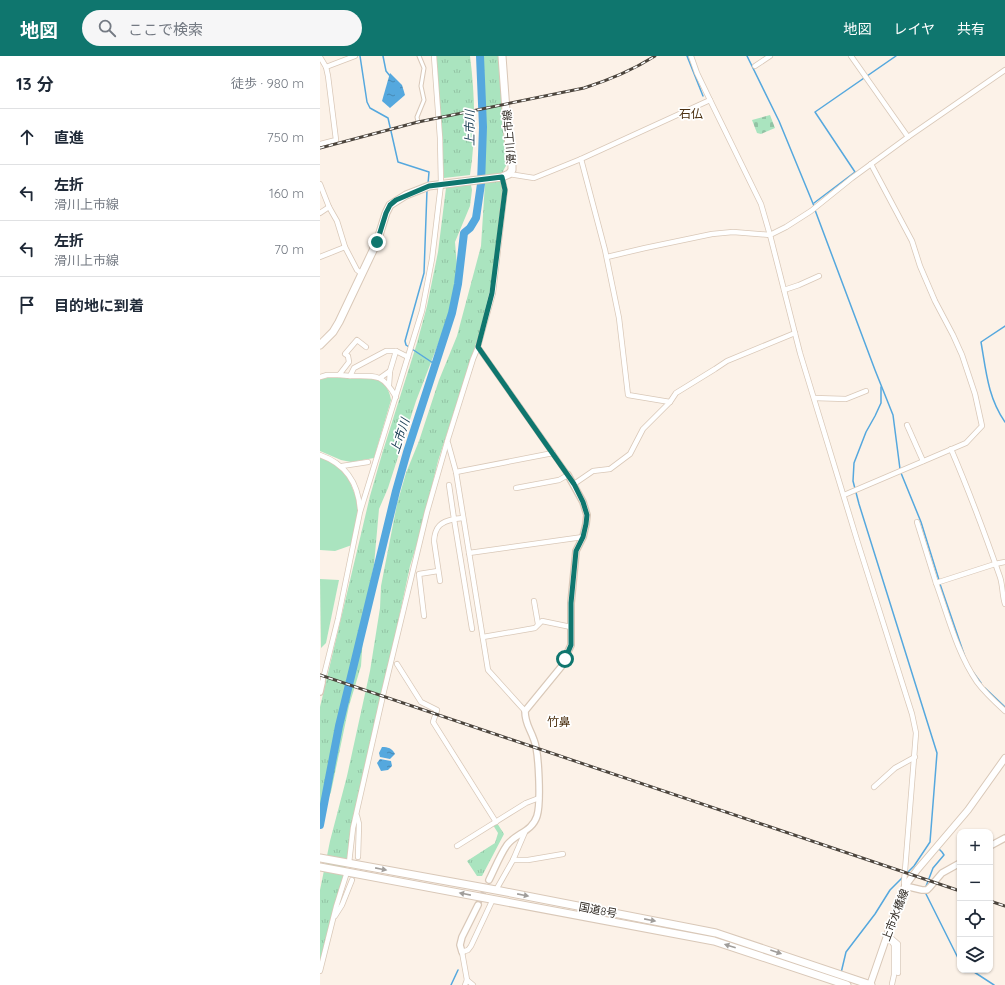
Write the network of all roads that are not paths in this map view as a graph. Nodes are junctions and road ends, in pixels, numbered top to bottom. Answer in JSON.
{"nodes":[{"id":1,"x":355,"y":56,"type":"edge"},
{"id":2,"x":419,"y":56,"type":"edge"},
{"id":3,"x":434,"y":56,"type":"edge"},
{"id":4,"x":502,"y":56,"type":"edge"},
{"id":5,"x":691,"y":56,"type":"edge"},
{"id":6,"x":770,"y":56,"type":"edge"},
{"id":7,"x":851,"y":56,"type":"edge"},
{"id":8,"x":320,"y":57,"type":"edge"},
{"id":9,"x":755,"y":66,"type":"dead end"},
{"id":10,"x":326,"y":67,"type":"junction"},
{"id":11,"x":1005,"y":70,"type":"edge"},
{"id":12,"x":710,"y":100,"type":"junction"},
{"id":13,"x":418,"y":122,"type":"dead end"},
{"id":14,"x":908,"y":137,"type":"junction"},
{"id":15,"x":320,"y":144,"type":"edge"},
{"id":16,"x":581,"y":159,"type":"junction"},
{"id":17,"x":871,"y":164,"type":"junction"},
{"id":18,"x":505,"y":176,"type":"junction"},
{"id":19,"x":320,"y":184,"type":"edge"},
{"id":20,"x":440,"y":184,"type":"junction"},
{"id":21,"x":329,"y":207,"type":"junction"},
{"id":22,"x":320,"y":213,"type":"edge"},
{"id":23,"x":770,"y":235,"type":"junction"},
{"id":24,"x":345,"y":247,"type":"junction"},
{"id":25,"x":320,"y":257,"type":"edge"},
{"id":26,"x":606,"y":257,"type":"junction"},
{"id":27,"x":362,"y":274,"type":"junction"},
{"id":28,"x":819,"y":276,"type":"dead end"},
{"id":29,"x":784,"y":290,"type":"junction"},
{"id":30,"x":795,"y":333,"type":"junction"},
{"id":31,"x":320,"y":345,"type":"edge"},
{"id":32,"x":366,"y":347,"type":"dead end"},
{"id":33,"x":478,"y":347,"type":"junction"},
{"id":34,"x":396,"y":352,"type":"junction"},
{"id":35,"x":408,"y":357,"type":"junction"},
{"id":36,"x":390,"y":371,"type":"junction"},
{"id":37,"x":338,"y":375,"type":"junction"},
{"id":38,"x":350,"y":376,"type":"junction"},
{"id":39,"x":320,"y":377,"type":"edge"},
{"id":40,"x":380,"y":378,"type":"junction"},
{"id":41,"x":389,"y":385,"type":"junction"},
{"id":42,"x":866,"y":391,"type":"dead end"},
{"id":43,"x":396,"y":397,"type":"junction"},
{"id":44,"x":814,"y":398,"type":"junction"},
{"id":45,"x":670,"y":402,"type":"junction"},
{"id":46,"x":907,"y":425,"type":"dead end"},
{"id":47,"x":447,"y":442,"type":"junction"},
{"id":48,"x":951,"y":449,"type":"junction"},
{"id":49,"x":553,"y":453,"type":"junction"},
{"id":50,"x":320,"y":455,"type":"edge"},
{"id":51,"x":923,"y":461,"type":"junction"},
{"id":52,"x":368,"y":462,"type":"dead end"},
{"id":53,"x":342,"y":466,"type":"junction"},
{"id":54,"x":456,"y":472,"type":"junction"},
{"id":55,"x":568,"y":475,"type":"junction"},
{"id":56,"x":574,"y":484,"type":"junction"},
{"id":57,"x":449,"y":485,"type":"dead end"},
{"id":58,"x":516,"y":488,"type":"dead end"},
{"id":59,"x":844,"y":495,"type":"junction"},
{"id":60,"x":360,"y":512,"type":"junction"},
{"id":61,"x":463,"y":518,"type":"junction"},
{"id":62,"x":454,"y":520,"type":"junction"},
{"id":63,"x":917,"y":522,"type":"dead end"},
{"id":64,"x":583,"y":537,"type":"junction"},
{"id":65,"x":469,"y":552,"type":"junction"},
{"id":66,"x":1005,"y":562,"type":"edge"},
{"id":67,"x":995,"y":564,"type":"junction"},
{"id":68,"x":438,"y":571,"type":"junction"},
{"id":69,"x":440,"y":581,"type":"dead end"},
{"id":70,"x":936,"y":583,"type":"junction"},
{"id":71,"x":1004,"y":596,"type":"edge"},
{"id":72,"x":534,"y":602,"type":"dead end"},
{"id":73,"x":1005,"y":604,"type":"edge"},
{"id":74,"x":424,"y":616,"type":"dead end"},
{"id":75,"x":538,"y":624,"type":"junction"},
{"id":76,"x":571,"y":627,"type":"junction"},
{"id":77,"x":472,"y":629,"type":"dead end"},
{"id":78,"x":483,"y":637,"type":"junction"},
{"id":79,"x":397,"y":664,"type":"dead end"},
{"id":80,"x":322,"y":683,"type":"joint"},
{"id":81,"x":320,"y":692,"type":"edge"},
{"id":82,"x":525,"y":711,"type":"junction"},
{"id":83,"x":1005,"y":711,"type":"edge"},
{"id":84,"x":914,"y":757,"type":"junction"},
{"id":85,"x":1005,"y":758,"type":"edge"},
{"id":86,"x":874,"y":787,"type":"dead end"},
{"id":87,"x":539,"y":798,"type":"junction"},
{"id":88,"x":357,"y":812,"type":"junction"},
{"id":89,"x":496,"y":822,"type":"junction"},
{"id":90,"x":525,"y":832,"type":"junction"},
{"id":91,"x":1005,"y":838,"type":"edge"},
{"id":92,"x":993,"y":844,"type":"edge"},
{"id":93,"x":457,"y":846,"type":"dead end"},
{"id":94,"x":563,"y":854,"type":"dead end"},
{"id":95,"x":358,"y":857,"type":"dead end"},
{"id":96,"x":320,"y":858,"type":"edge"},
{"id":97,"x":512,"y":860,"type":"junction"},
{"id":98,"x":346,"y":862,"type":"junction"},
{"id":99,"x":957,"y":865,"type":"edge"},
{"id":100,"x":320,"y":867,"type":"edge"},
{"id":101,"x":344,"y":871,"type":"junction"},
{"id":102,"x":352,"y":880,"type":"dead end"},
{"id":103,"x":489,"y":880,"type":"tunnel mouth"},
{"id":104,"x":905,"y":886,"type":"junction"},
{"id":105,"x":496,"y":890,"type":"junction"},
{"id":106,"x":492,"y":899,"type":"junction"},
{"id":107,"x":478,"y":905,"type":"tunnel mouth"},
{"id":108,"x":334,"y":917,"type":"junction"},
{"id":109,"x":887,"y":935,"type":"junction"},
{"id":110,"x":462,"y":952,"type":"junction"},
{"id":111,"x":320,"y":971,"type":"edge"},
{"id":112,"x":898,"y":973,"type":"dead end"},
{"id":113,"x":466,"y":983,"type":"edge"},
{"id":114,"x":892,"y":984,"type":"dead end"},
{"id":115,"x":473,"y":985,"type":"edge"},
{"id":116,"x":847,"y":985,"type":"edge"},
{"id":117,"x":870,"y":985,"type":"edge"}],
"edges":[{"from":1,"to":10,"type":"street"},
{"from":2,"to":13,"type":"street"},
{"from":3,"to":20,"type":"street"},
{"from":4,"to":18,"type":"main road","name":"滑川上市線"},
{"from":5,"to":12,"type":"street"},
{"from":6,"to":9,"type":"street"},
{"from":7,"to":14,"type":"street"},
{"from":8,"to":10,"type":"street"},
{"from":10,"to":15,"type":"street"},
{"from":11,"to":14,"type":"street"},
{"from":12,"to":16,"type":"street"},
{"from":12,"to":23,"type":"street"},
{"from":14,"to":17,"type":"street"},
{"from":16,"to":18,"type":"street"},
{"from":16,"to":26,"type":"street"},
{"from":17,"to":23,"type":"street"},
{"from":17,"to":48,"type":"street"},
{"from":18,"to":20,"type":"main road","name":"滑川上市線"},
{"from":18,"to":33,"type":"street"},
{"from":19,"to":21,"type":"street"},
{"from":20,"to":27,"type":"main road","name":"滑川上市線"},
{"from":20,"to":35,"type":"street"},
{"from":21,"to":22,"type":"street"},
{"from":21,"to":24,"type":"street"},
{"from":23,"to":26,"type":"street"},
{"from":23,"to":29,"type":"street"},
{"from":24,"to":25,"type":"street"},
{"from":24,"to":27,"type":"street"},
{"from":26,"to":45,"type":"street"},
{"from":27,"to":31,"type":"main road","name":"滑川上市線"},
{"from":28,"to":29,"type":"street"},
{"from":29,"to":30,"type":"street"},
{"from":30,"to":44,"type":"street"},
{"from":30,"to":45,"type":"street"},
{"from":32,"to":37,"type":"street"},
{"from":33,"to":47,"type":"street"},
{"from":33,"to":49,"type":"street"},
{"from":34,"to":35,"type":"street"},
{"from":34,"to":36,"type":"street"},
{"from":34,"to":38,"type":"street"},
{"from":35,"to":43,"type":"street"},
{"from":36,"to":40,"type":"street"},
{"from":36,"to":41,"type":"street"},
{"from":37,"to":38,"type":"street"},
{"from":37,"to":39,"type":"street"},
{"from":38,"to":40,"type":"street"},
{"from":40,"to":41,"type":"street"},
{"from":41,"to":43,"type":"street"},
{"from":42,"to":44,"type":"street"},
{"from":43,"to":60,"type":"street"},
{"from":44,"to":59,"type":"street"},
{"from":45,"to":56,"type":"street"},
{"from":46,"to":51,"type":"street"},
{"from":47,"to":54,"type":"street"},
{"from":47,"to":88,"type":"street"},
{"from":48,"to":51,"type":"street"},
{"from":48,"to":67,"type":"street"},
{"from":49,"to":54,"type":"street"},
{"from":49,"to":55,"type":"street"},
{"from":50,"to":53,"type":"street"},
{"from":51,"to":59,"type":"street"},
{"from":52,"to":53,"type":"street"},
{"from":53,"to":60,"type":"street"},
{"from":54,"to":61,"type":"street"},
{"from":55,"to":56,"type":"street"},
{"from":55,"to":58,"type":"street"},
{"from":56,"to":64,"type":"street"},
{"from":57,"to":62,"type":"street"},
{"from":59,"to":84,"type":"street"},
{"from":60,"to":80,"type":"street"},
{"from":61,"to":62,"type":"street"},
{"from":61,"to":65,"type":"street"},
{"from":62,"to":68,"type":"street"},
{"from":62,"to":77,"type":"street"},
{"from":63,"to":70,"type":"street"},
{"from":64,"to":65,"type":"street"},
{"from":64,"to":76,"type":"street"},
{"from":65,"to":78,"type":"street"},
{"from":66,"to":67,"type":"street"},
{"from":67,"to":70,"type":"street"},
{"from":67,"to":71,"type":"street"},
{"from":68,"to":69,"type":"street"},
{"from":68,"to":74,"type":"street"},
{"from":70,"to":83,"type":"street"},
{"from":71,"to":73,"type":"street"},
{"from":72,"to":75,"type":"street"},
{"from":75,"to":76,"type":"street"},
{"from":75,"to":78,"type":"street"},
{"from":76,"to":82,"type":"street"},
{"from":78,"to":82,"type":"street"},
{"from":79,"to":89,"type":"street"},
{"from":80,"to":81,"type":"street"},
{"from":82,"to":87,"type":"street"},
{"from":84,"to":86,"type":"street"},
{"from":84,"to":104,"type":"street"},
{"from":85,"to":104,"type":"main road","name":"上市水橋線"},
{"from":87,"to":89,"type":"street"},
{"from":87,"to":90,"type":"street"},
{"from":88,"to":95,"type":"street"},
{"from":88,"to":98,"type":"street"},
{"from":89,"to":93,"type":"street"},
{"from":90,"to":97,"type":"street"},
{"from":90,"to":103,"type":"street"},
{"from":91,"to":92,"type":"street"},
{"from":94,"to":97,"type":"street"},
{"from":96,"to":98,"type":"main road","name":"国道8号"},
{"from":97,"to":105,"type":"street"},
{"from":98,"to":105,"type":"main road","name":"国道8号","one_way":true},
{"from":99,"to":104,"type":"street"},
{"from":100,"to":101,"type":"main road","name":"国道8号"},
{"from":106,"to":101,"type":"main road","name":"国道8号","one_way":true},
{"from":101,"to":108,"type":"street"},
{"from":102,"to":108,"type":"street"},
{"from":104,"to":109,"type":"main road","name":"上市水橋線"},
{"from":105,"to":117,"type":"main road","name":"国道8号","one_way":true},
{"from":106,"to":110,"type":"street"},
{"from":116,"to":106,"type":"main road","name":"国道8号","one_way":true},
{"from":107,"to":110,"type":"street"},
{"from":108,"to":111,"type":"street"},
{"from":109,"to":112,"type":"street"},
{"from":109,"to":114,"type":"street"},
{"from":109,"to":117,"type":"main road","name":"上市水橋線"},
{"from":110,"to":113,"type":"street"},
{"from":113,"to":115,"type":"street"}]}
